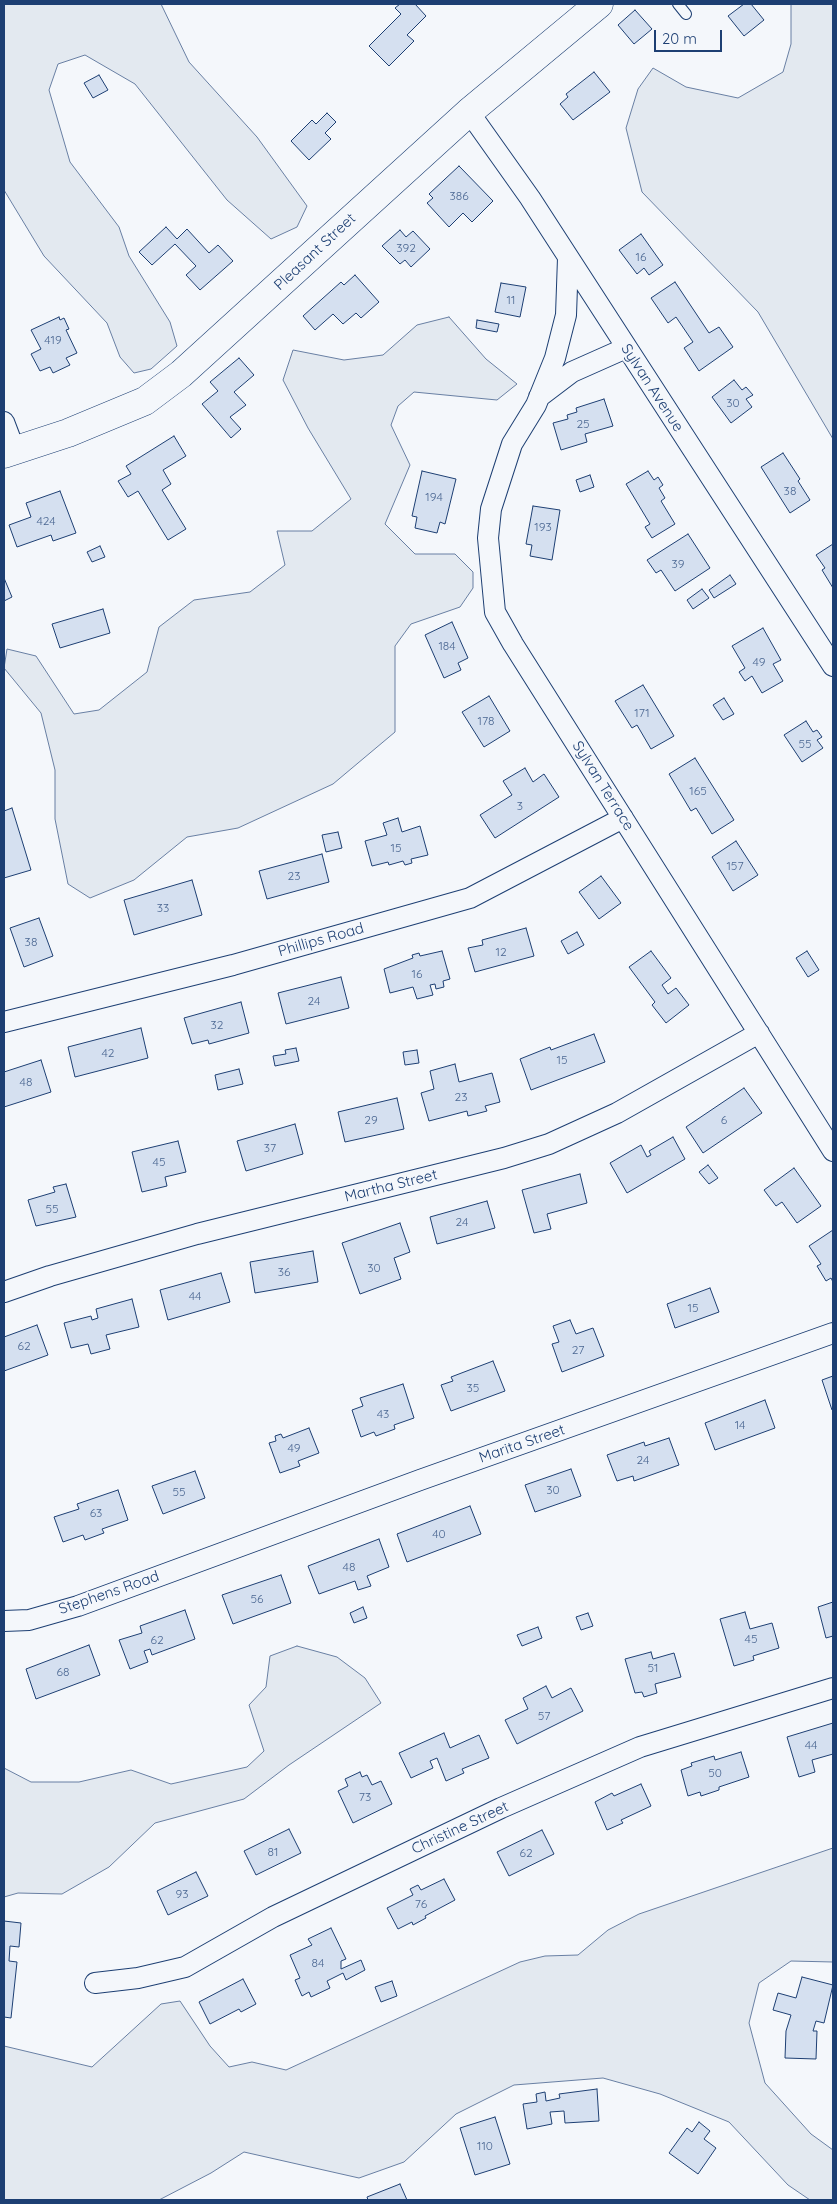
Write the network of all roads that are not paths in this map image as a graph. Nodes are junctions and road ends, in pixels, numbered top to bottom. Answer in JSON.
{"nodes":[{"id":1,"x":599,"y":4,"type":"edge"},
{"id":2,"x":678,"y":4,"type":"edge"},
{"id":3,"x":686,"y":14,"type":"dead end"},
{"id":4,"x":469,"y":112,"type":"junction"},
{"id":5,"x":568,"y":258,"type":"junction"},
{"id":6,"x":626,"y":348,"type":"junction"},
{"id":7,"x":539,"y":397,"type":"junction"},
{"id":8,"x":4,"y":422,"type":"edge"},
{"id":9,"x":9,"y":453,"type":"edge"},
{"id":10,"x":833,"y":666,"type":"edge"},
{"id":11,"x":623,"y":818,"type":"junction"},
{"id":12,"x":4,"y":1022,"type":"edge"},
{"id":13,"x":759,"y":1032,"type":"junction"},
{"id":14,"x":833,"y":1151,"type":"edge"},
{"id":15,"x":4,"y":1292,"type":"edge"},
{"id":16,"x":833,"y":1333,"type":"edge"},
{"id":17,"x":212,"y":1556,"type":"joint"},
{"id":18,"x":4,"y":1621,"type":"edge"},
{"id":19,"x":833,"y":1688,"type":"edge"},
{"id":20,"x":95,"y":1983,"type":"dead end"}],
"edges":[{"from":1,"to":4,"type":"street","name":"Pleasant Street"},
{"from":2,"to":3,"type":"lane"},
{"from":4,"to":5,"type":"street","name":"Sylvan Avenue"},
{"from":4,"to":9,"type":"street","name":"Pleasant Street"},
{"from":5,"to":6,"type":"street","name":"Sylvan Avenue"},
{"from":5,"to":7,"type":"street","name":"Sylvan Terrace"},
{"from":6,"to":7,"type":"street","name":"Sylvan Terrace"},
{"from":6,"to":10,"type":"street","name":"Sylvan Avenue"},
{"from":7,"to":11,"type":"street","name":"Sylvan Terrace"},
{"from":8,"to":9,"type":"street"},
{"from":11,"to":12,"type":"street","name":"Phillips Road"},
{"from":11,"to":13,"type":"street","name":"Sylvan Terrace"},
{"from":13,"to":14,"type":"street","name":"Sylvan Terrace"},
{"from":13,"to":15,"type":"street","name":"Martha Street"},
{"from":16,"to":17,"type":"street","name":"Marita Street"},
{"from":17,"to":18,"type":"street","name":"Stephens Road"},
{"from":19,"to":20,"type":"street","name":"Christine Street"}]}
